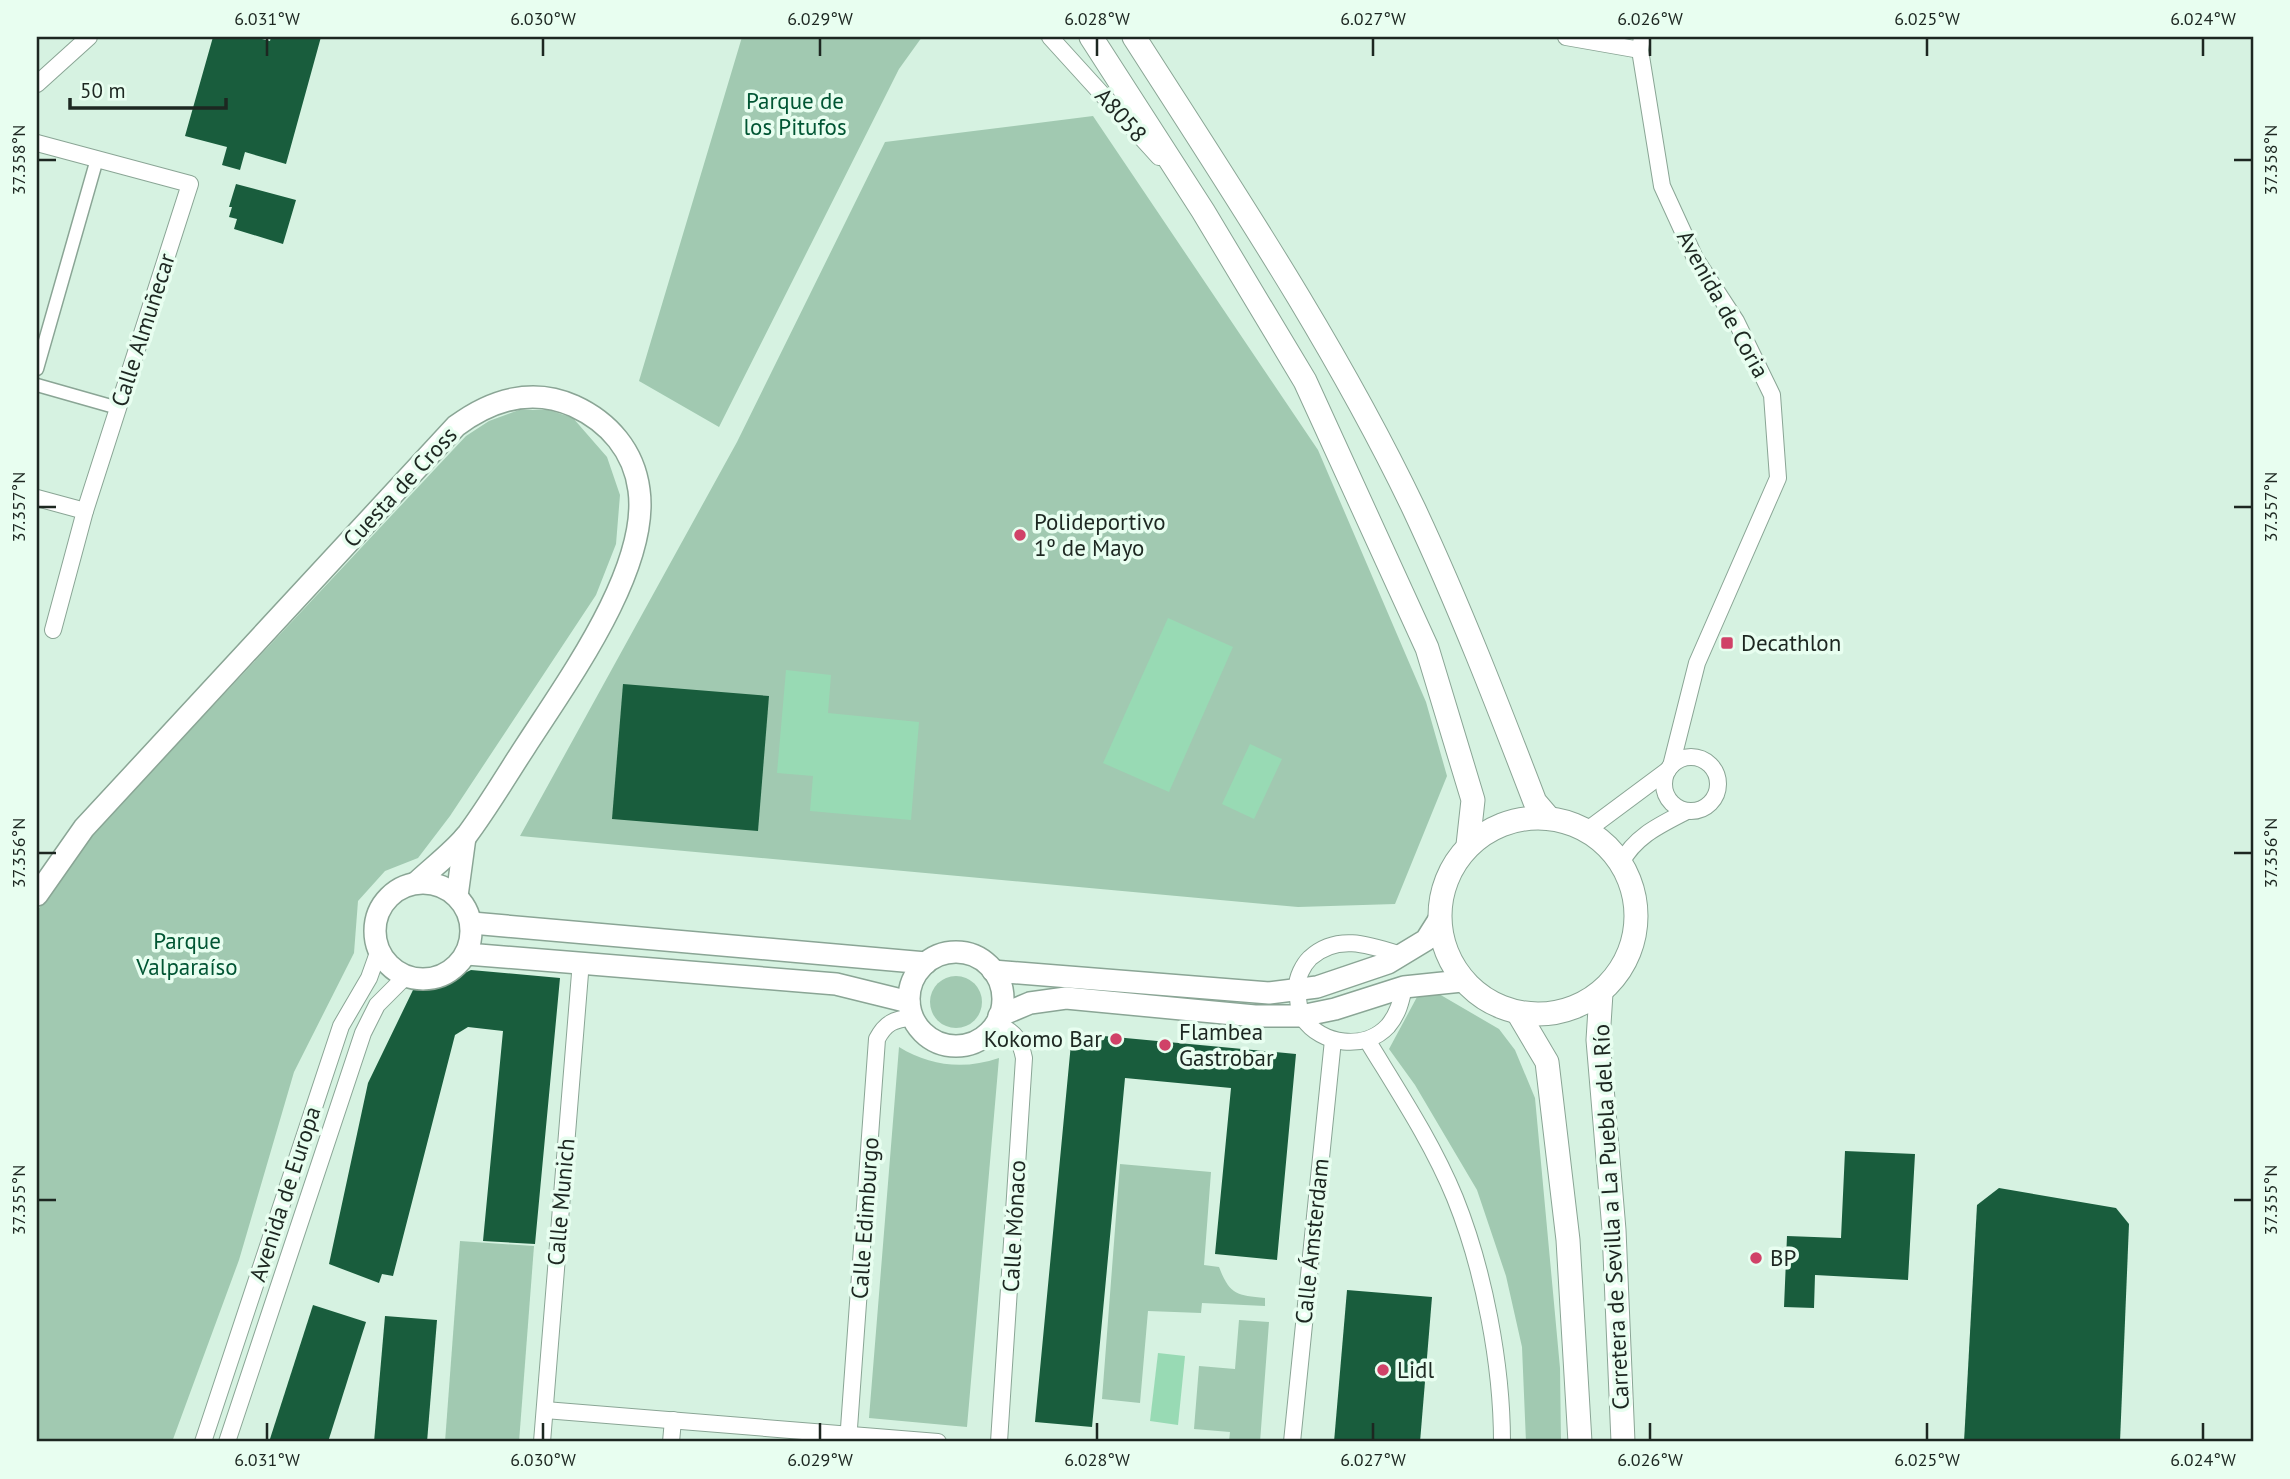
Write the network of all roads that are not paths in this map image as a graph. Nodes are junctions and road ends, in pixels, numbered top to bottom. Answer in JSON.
{"nodes":[{"id":1,"x":89,"y":37,"type":"edge"},
{"id":2,"x":1050,"y":37,"type":"edge"},
{"id":3,"x":1091,"y":37,"type":"edge"},
{"id":4,"x":1134,"y":37,"type":"edge"},
{"id":5,"x":1566,"y":37,"type":"edge"},
{"id":6,"x":1641,"y":44,"type":"edge"},
{"id":7,"x":37,"y":84,"type":"edge"},
{"id":8,"x":37,"y":143,"type":"edge"},
{"id":9,"x":97,"y":159,"type":"junction"},
{"id":10,"x":1192,"y":194,"type":"junction"},
{"id":11,"x":37,"y":369,"type":"edge"},
{"id":12,"x":37,"y":385,"type":"edge"},
{"id":13,"x":118,"y":408,"type":"junction"},
{"id":14,"x":37,"y":498,"type":"edge"},
{"id":15,"x":85,"y":511,"type":"junction"},
{"id":16,"x":53,"y":629,"type":"dead end"},
{"id":17,"x":1669,"y":768,"type":"junction"},
{"id":18,"x":1686,"y":811,"type":"junction"},
{"id":19,"x":1547,"y":816,"type":"junction"},
{"id":20,"x":1586,"y":831,"type":"junction"},
{"id":21,"x":465,"y":837,"type":"junction"},
{"id":22,"x":1468,"y":845,"type":"junction"},
{"id":23,"x":1621,"y":863,"type":"junction"},
{"id":24,"x":417,"y":883,"type":"junction"},
{"id":25,"x":37,"y":895,"type":"edge"},
{"id":26,"x":457,"y":896,"type":"junction"},
{"id":27,"x":1438,"y":921,"type":"junction"},
{"id":28,"x":471,"y":923,"type":"junction"},
{"id":29,"x":379,"y":950,"type":"junction"},
{"id":30,"x":467,"y":954,"type":"junction"},
{"id":31,"x":1401,"y":955,"type":"junction"},
{"id":32,"x":580,"y":961,"type":"junction"},
{"id":33,"x":926,"y":963,"type":"junction"},
{"id":34,"x":993,"y":971,"type":"junction"},
{"id":35,"x":405,"y":977,"type":"junction"},
{"id":36,"x":1462,"y":981,"type":"junction"},
{"id":37,"x":1404,"y":987,"type":"junction"},
{"id":38,"x":1297,"y":989,"type":"junction"},
{"id":39,"x":1601,"y":993,"type":"junction"},
{"id":40,"x":910,"y":1009,"type":"junction"},
{"id":41,"x":1518,"y":1013,"type":"junction"},
{"id":42,"x":1301,"y":1016,"type":"junction"},
{"id":43,"x":998,"y":1019,"type":"junction"},
{"id":44,"x":1333,"y":1040,"type":"junction"},
{"id":45,"x":1367,"y":1040,"type":"junction"},
{"id":46,"x":545,"y":1410,"type":"junction"},
{"id":47,"x":673,"y":1420,"type":"junction"},
{"id":48,"x":849,"y":1438,"type":"edge"},
{"id":49,"x":202,"y":1442,"type":"edge"},
{"id":50,"x":227,"y":1442,"type":"edge"},
{"id":51,"x":542,"y":1442,"type":"edge"},
{"id":52,"x":671,"y":1442,"type":"edge"},
{"id":53,"x":938,"y":1442,"type":"edge"},
{"id":54,"x":999,"y":1442,"type":"edge"},
{"id":55,"x":1292,"y":1442,"type":"edge"},
{"id":56,"x":1502,"y":1442,"type":"edge"},
{"id":57,"x":1580,"y":1442,"type":"edge"},
{"id":58,"x":1623,"y":1442,"type":"edge"}],
"edges":[{"from":1,"to":7,"type":"street"},
{"from":2,"to":10,"type":"street","name":"A8058"},
{"from":3,"to":10,"type":"main road"},
{"from":4,"to":19,"type":"main road"},
{"from":5,"to":6,"type":"street"},
{"from":6,"to":17,"type":"street","name":"Avenida de Coria"},
{"from":8,"to":9,"type":"street","name":"Calle Almuñecar"},
{"from":9,"to":11,"type":"street"},
{"from":9,"to":13,"type":"street","name":"Calle Almuñecar"},
{"from":10,"to":22,"type":"main road"},
{"from":12,"to":13,"type":"street"},
{"from":13,"to":15,"type":"street","name":"Calle Almuñecar"},
{"from":14,"to":15,"type":"street"},
{"from":15,"to":16,"type":"street","name":"Calle Almuñecar"},
{"from":17,"to":18,"type":"street"},
{"from":17,"to":18,"type":"street"},
{"from":17,"to":20,"type":"street"},
{"from":18,"to":23,"type":"street"},
{"from":19,"to":20,"type":"main road"},
{"from":19,"to":22,"type":"main road"},
{"from":20,"to":23,"type":"main road"},
{"from":21,"to":24,"type":"street","name":"Cuesta de Cross"},
{"from":21,"to":25,"type":"street","name":"Cuesta de Cross"},
{"from":21,"to":26,"type":"street","name":"Cuesta de Cross"},
{"from":22,"to":27,"type":"main road"},
{"from":23,"to":39,"type":"main road"},
{"from":24,"to":26,"type":"street"},
{"from":24,"to":29,"type":"street"},
{"from":26,"to":28,"type":"street"},
{"from":27,"to":31,"type":"street"},
{"from":27,"to":36,"type":"main road"},
{"from":28,"to":30,"type":"street"},
{"from":28,"to":33,"type":"street"},
{"from":29,"to":35,"type":"street"},
{"from":29,"to":49,"type":"street","name":"Avenida de Europa"},
{"from":30,"to":32,"type":"street"},
{"from":30,"to":35,"type":"street"},
{"from":31,"to":38,"type":"street"},
{"from":31,"to":38,"type":"street"},
{"from":32,"to":40,"type":"street"},
{"from":32,"to":46,"type":"street","name":"Calle Munich"},
{"from":33,"to":34,"type":"street"},
{"from":33,"to":40,"type":"street"},
{"from":34,"to":38,"type":"street"},
{"from":34,"to":43,"type":"street"},
{"from":35,"to":50,"type":"street","name":"Avenida de Europa"},
{"from":36,"to":37,"type":"street"},
{"from":36,"to":41,"type":"main road"},
{"from":37,"to":42,"type":"street"},
{"from":37,"to":45,"type":"street"},
{"from":38,"to":42,"type":"street"},
{"from":39,"to":41,"type":"main road"},
{"from":39,"to":58,"type":"main road","name":"Carretera de Sevilla a La Puebla del Río"},
{"from":40,"to":43,"type":"street"},
{"from":40,"to":48,"type":"street","name":"Calle Edimburgo"},
{"from":41,"to":57,"type":"main road"},
{"from":42,"to":43,"type":"street"},
{"from":42,"to":44,"type":"street"},
{"from":43,"to":54,"type":"street","name":"Calle Mónaco"},
{"from":44,"to":45,"type":"street"},
{"from":44,"to":55,"type":"street","name":"Calle Ámsterdam"},
{"from":45,"to":56,"type":"street"},
{"from":46,"to":47,"type":"street"},
{"from":46,"to":51,"type":"street","name":"Calle Munich"},
{"from":47,"to":48,"type":"street"},
{"from":47,"to":52,"type":"street"},
{"from":48,"to":53,"type":"street"}]}
